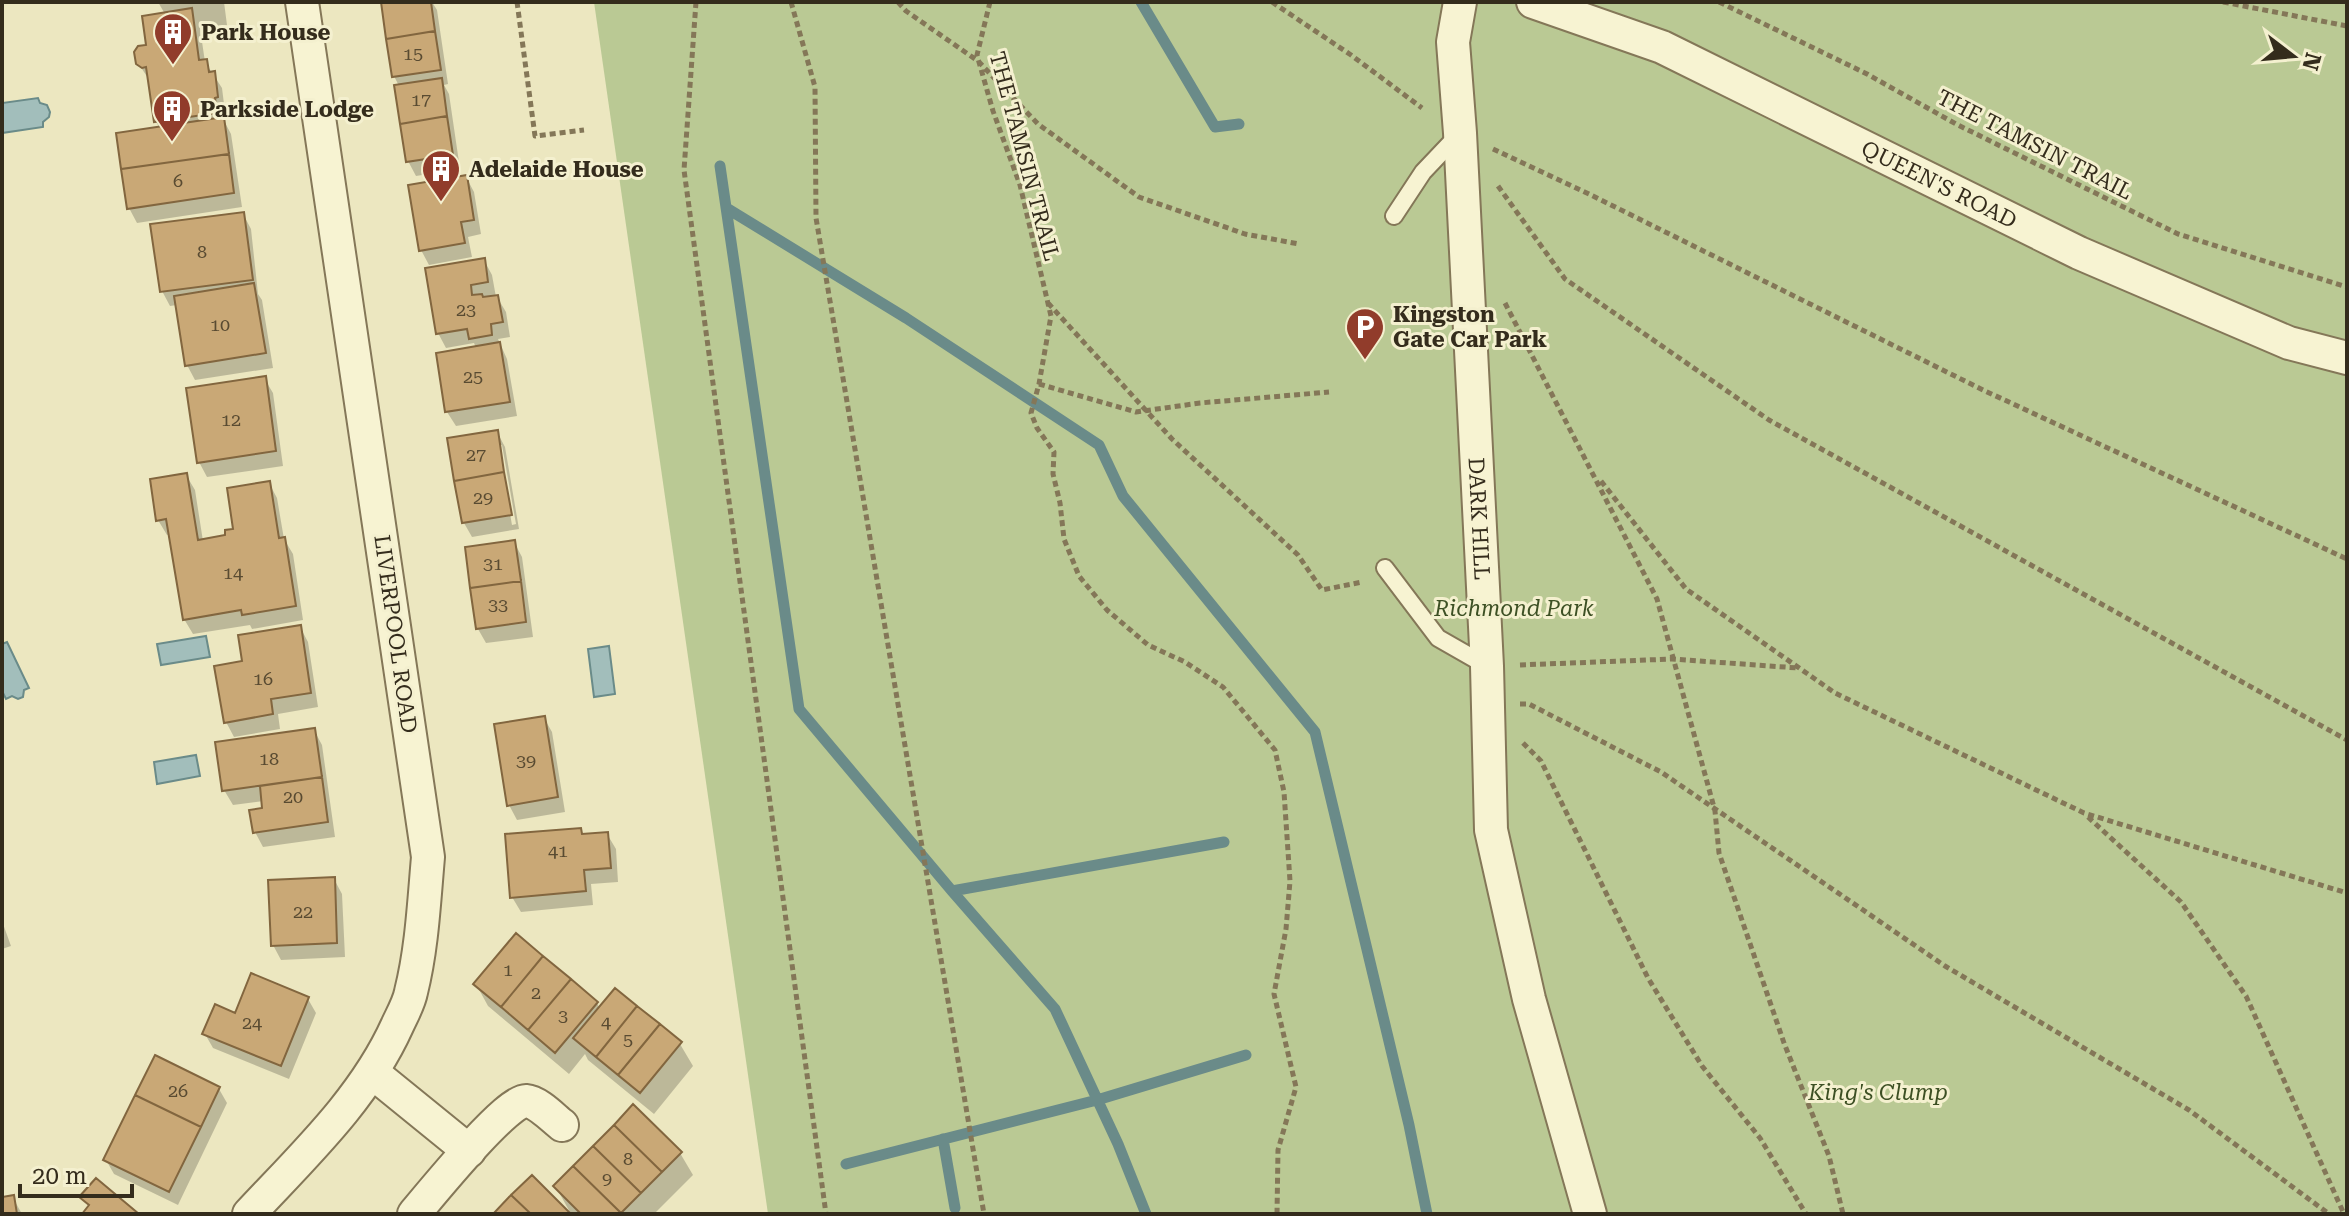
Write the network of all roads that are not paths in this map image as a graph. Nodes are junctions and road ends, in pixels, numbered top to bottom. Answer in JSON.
{"nodes":[{"id":1,"x":302,"y":2,"type":"edge"},
{"id":2,"x":1460,"y":2,"type":"edge"},
{"id":3,"x":1533,"y":2,"type":"edge"},
{"id":4,"x":1460,"y":133,"type":"junction"},
{"id":5,"x":1394,"y":216,"type":"dead end"},
{"id":6,"x":2347,"y":358,"type":"edge"},
{"id":7,"x":1385,"y":568,"type":"road end"},
{"id":8,"x":1487,"y":666,"type":"junction"},
{"id":9,"x":373,"y":1073,"type":"junction"},
{"id":10,"x":562,"y":1125,"type":"dead end"},
{"id":11,"x":469,"y":1151,"type":"junction"},
{"id":12,"x":249,"y":1214,"type":"edge"},
{"id":13,"x":414,"y":1214,"type":"edge"},
{"id":14,"x":1590,"y":1214,"type":"edge"}],
"edges":[{"from":1,"to":9,"type":"street","name":"LIVERPOOL ROAD"},
{"from":2,"to":4,"type":"street","name":"DARK HILL"},
{"from":3,"to":6,"type":"street","name":"QUEEN'S ROAD"},
{"from":4,"to":5,"type":"lane"},
{"from":4,"to":8,"type":"street","name":"DARK HILL"},
{"from":7,"to":8,"type":"lane"},
{"from":8,"to":14,"type":"street","name":"DARK HILL"},
{"from":9,"to":11,"type":"street"},
{"from":9,"to":12,"type":"street","name":"LIVERPOOL ROAD"},
{"from":10,"to":11,"type":"street"},
{"from":11,"to":13,"type":"street"}]}
